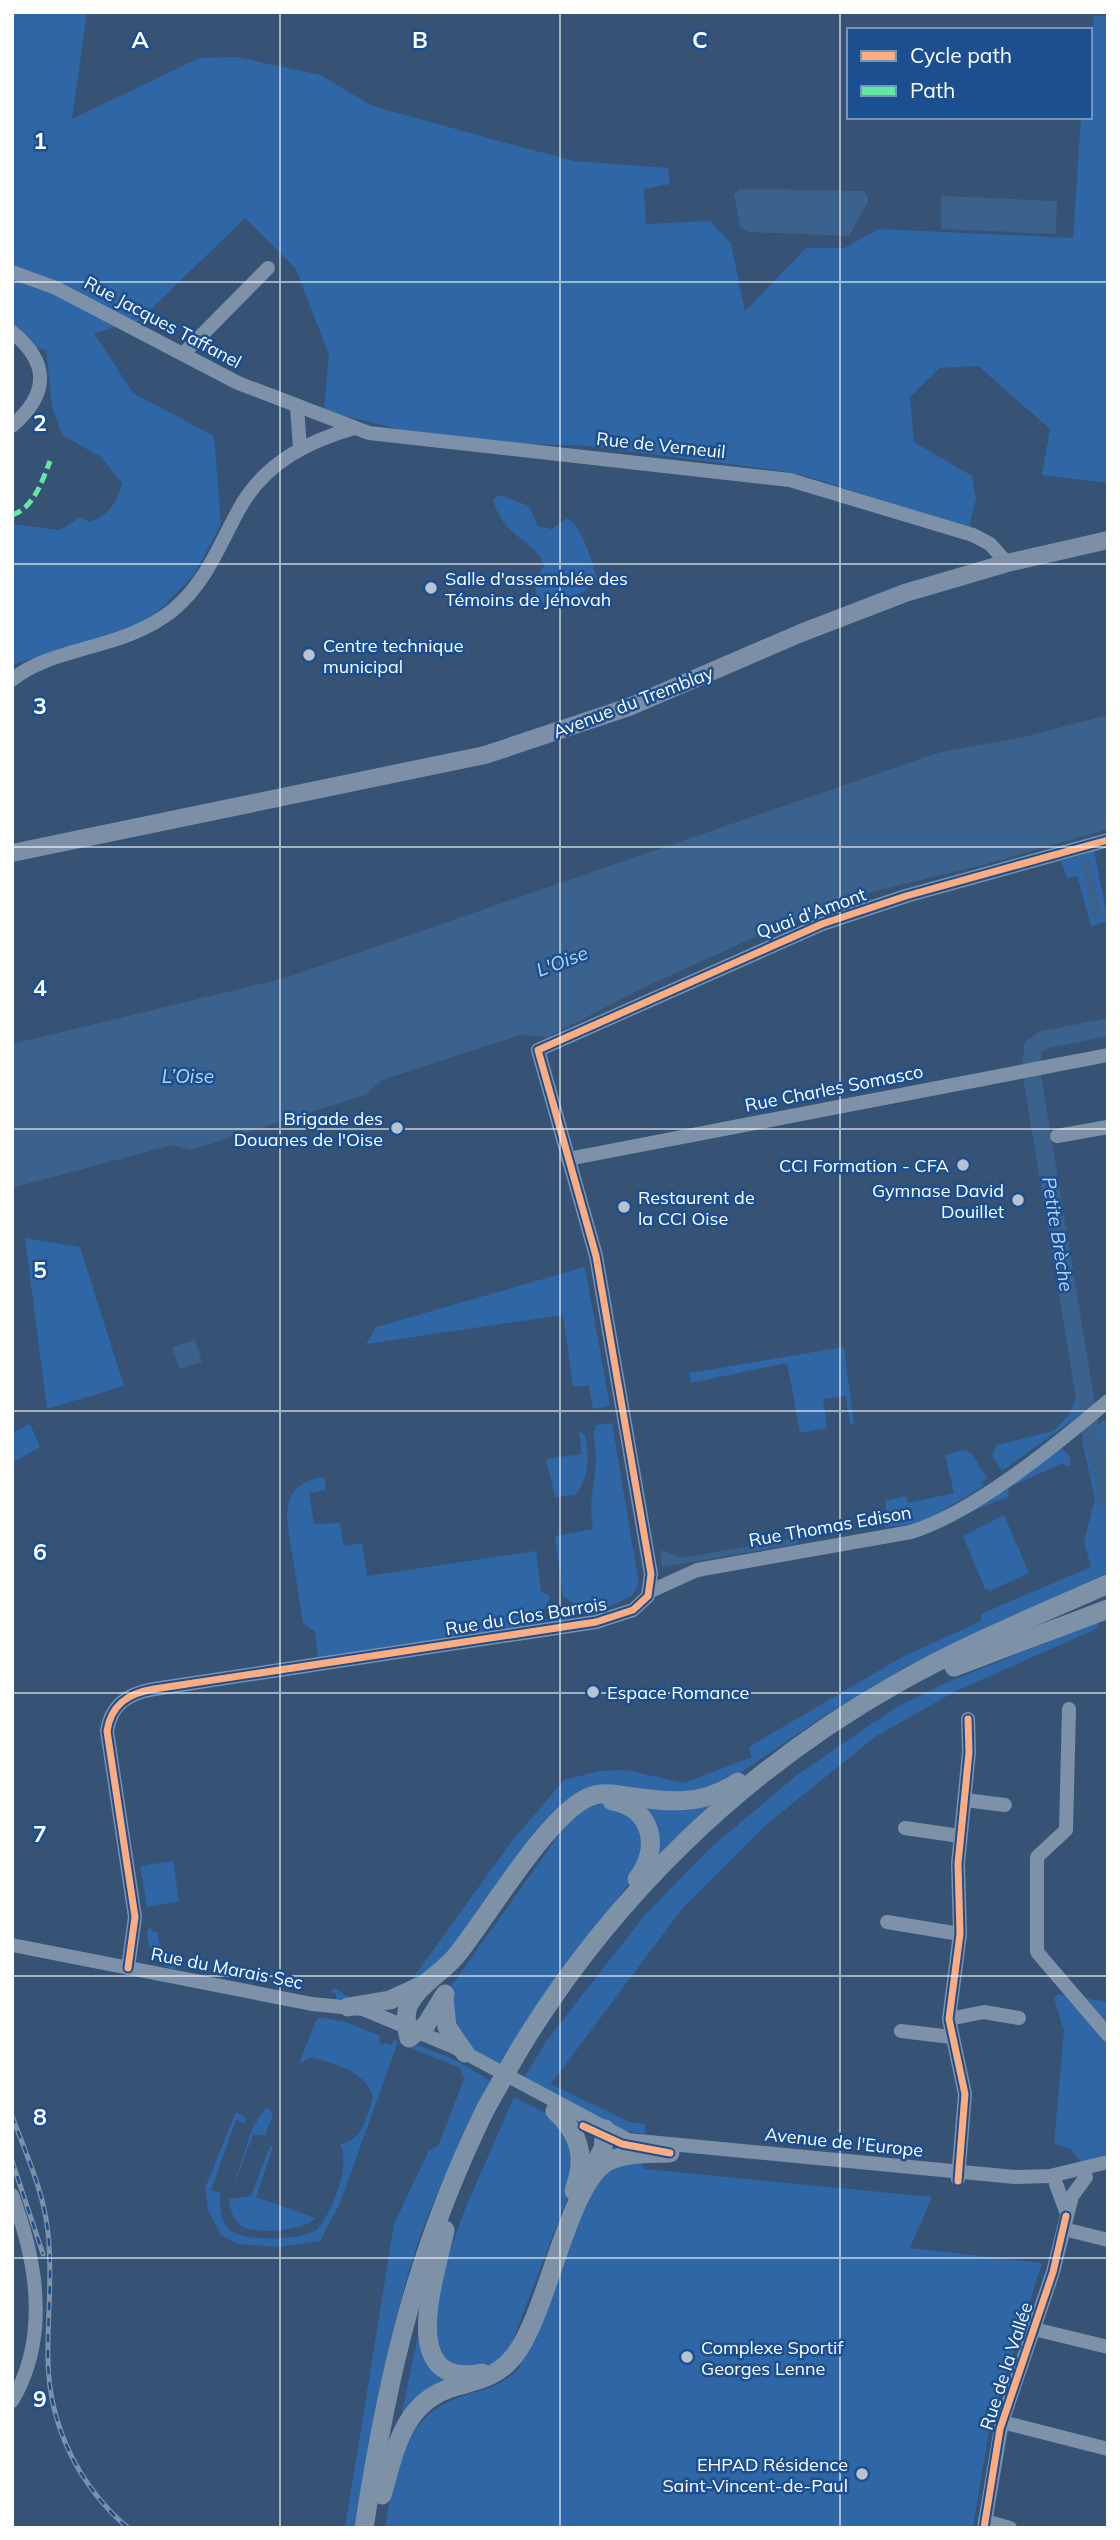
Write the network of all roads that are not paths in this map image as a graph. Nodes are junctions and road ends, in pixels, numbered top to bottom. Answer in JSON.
{"nodes":[{"id":1,"x":268,"y":268,"type":"dead end"},
{"id":2,"x":12,"y":272,"type":"edge"},
{"id":3,"x":12,"y":332,"type":"edge"},
{"id":4,"x":183,"y":354,"type":"junction"},
{"id":5,"x":297,"y":407,"type":"junction"},
{"id":6,"x":12,"y":426,"type":"edge"},
{"id":7,"x":354,"y":428,"type":"junction"},
{"id":8,"x":300,"y":448,"type":"junction"},
{"id":9,"x":1108,"y":540,"type":"edge"},
{"id":10,"x":1007,"y":563,"type":"junction"},
{"id":11,"x":12,"y":680,"type":"edge"},
{"id":12,"x":146,"y":827,"type":"junction"},
{"id":13,"x":1108,"y":840,"type":"edge"},
{"id":14,"x":12,"y":853,"type":"edge"},
{"id":15,"x":12,"y":862,"type":"edge"},
{"id":16,"x":1108,"y":1055,"type":"edge"},
{"id":17,"x":1108,"y":1127,"type":"edge"},
{"id":18,"x":1057,"y":1136,"type":"dead end"},
{"id":19,"x":568,"y":1158,"type":"junction"},
{"id":20,"x":1108,"y":1401,"type":"edge"},
{"id":21,"x":1108,"y":1584,"type":"edge"},
{"id":22,"x":651,"y":1591,"type":"junction"},
{"id":23,"x":1108,"y":1598,"type":"edge"},
{"id":24,"x":1108,"y":1609,"type":"edge"},
{"id":25,"x":954,"y":1667,"type":"junction"},
{"id":26,"x":1069,"y":1709,"type":"dead end"},
{"id":27,"x":968,"y":1719,"type":"dead end"},
{"id":28,"x":820,"y":1731,"type":"junction"},
{"id":29,"x":965,"y":1800,"type":"junction"},
{"id":30,"x":1005,"y":1805,"type":"dead end"},
{"id":31,"x":905,"y":1828,"type":"dead end"},
{"id":32,"x":960,"y":1836,"type":"junction"},
{"id":33,"x":887,"y":1922,"type":"dead end"},
{"id":34,"x":960,"y":1934,"type":"junction"},
{"id":35,"x":12,"y":1945,"type":"edge"},
{"id":36,"x":582,"y":1957,"type":"junction"},
{"id":37,"x":128,"y":1968,"type":"junction"},
{"id":38,"x":428,"y":1982,"type":"junction"},
{"id":39,"x":445,"y":1994,"type":"junction"},
{"id":40,"x":312,"y":2004,"type":"junction"},
{"id":41,"x":348,"y":2007,"type":"junction"},
{"id":42,"x":949,"y":2018,"type":"junction"},
{"id":43,"x":1019,"y":2018,"type":"dead end"},
{"id":44,"x":901,"y":2031,"type":"dead end"},
{"id":45,"x":411,"y":2032,"type":"junction"},
{"id":46,"x":1108,"y":2035,"type":"edge"},
{"id":47,"x":951,"y":2037,"type":"junction"},
{"id":48,"x":465,"y":2053,"type":"junction"},
{"id":49,"x":523,"y":2054,"type":"junction"},
{"id":50,"x":492,"y":2110,"type":"junction"},
{"id":51,"x":555,"y":2111,"type":"junction"},
{"id":52,"x":595,"y":2129,"type":"junction"},
{"id":53,"x":670,"y":2153,"type":"junction"},
{"id":54,"x":1108,"y":2162,"type":"edge"},
{"id":55,"x":582,"y":2166,"type":"junction"},
{"id":56,"x":1108,"y":2171,"type":"edge"},
{"id":57,"x":958,"y":2177,"type":"junction"},
{"id":58,"x":1086,"y":2177,"type":"junction"},
{"id":59,"x":1056,"y":2184,"type":"junction"},
{"id":60,"x":12,"y":2195,"type":"edge"},
{"id":61,"x":579,"y":2200,"type":"junction"},
{"id":62,"x":1065,"y":2222,"type":"junction"},
{"id":63,"x":445,"y":2230,"type":"junction"},
{"id":64,"x":1108,"y":2240,"type":"edge"},
{"id":65,"x":1034,"y":2329,"type":"junction"},
{"id":66,"x":1108,"y":2347,"type":"edge"},
{"id":67,"x":12,"y":2401,"type":"edge"},
{"id":68,"x":1002,"y":2423,"type":"junction"},
{"id":69,"x":1108,"y":2449,"type":"edge"},
{"id":70,"x":382,"y":2495,"type":"junction"},
{"id":71,"x":984,"y":2525,"type":"edge"},
{"id":72,"x":364,"y":2528,"type":"edge"},
{"id":73,"x":377,"y":2528,"type":"edge"},
{"id":74,"x":1010,"y":2528,"type":"edge"}],
"edges":[{"from":1,"to":4,"type":"street"},
{"from":2,"to":4,"type":"street","name":"Rue Jacques Taffanel"},
{"from":3,"to":6,"type":"street"},
{"from":4,"to":5,"type":"street","name":"Rue Jacques Taffanel"},
{"from":5,"to":7,"type":"street","name":"Rue de Verneuil"},
{"from":5,"to":8,"type":"street"},
{"from":7,"to":8,"type":"street"},
{"from":7,"to":10,"type":"street","name":"Rue de Verneuil"},
{"from":8,"to":11,"type":"street"},
{"from":9,"to":10,"type":"main road","name":"Avenue du Tremblay"},
{"from":10,"to":12,"type":"main road","name":"Avenue du Tremblay"},
{"from":12,"to":14,"type":"main road","name":"Avenue du Tremblay"},
{"from":12,"to":15,"type":"main road","name":"Avenue du Tremblay"},
{"from":13,"to":19,"type":"street","name":"Quai d'Amont"},
{"from":16,"to":19,"type":"street","name":"Rue Charles Somasco"},
{"from":17,"to":18,"type":"street"},
{"from":19,"to":22,"type":"street"},
{"from":20,"to":22,"type":"street","name":"Rue Thomas Edison"},
{"from":21,"to":28,"type":"highway"},
{"from":22,"to":37,"type":"street","name":"Rue du Clos Barrois"},
{"from":23,"to":25,"type":"highway"},
{"from":24,"to":25,"type":"highway"},
{"from":25,"to":49,"type":"highway"},
{"from":26,"to":46,"type":"street"},
{"from":27,"to":29,"type":"street"},
{"from":28,"to":36,"type":"highway"},
{"from":28,"to":38,"type":"highway"},
{"from":29,"to":30,"type":"street"},
{"from":29,"to":32,"type":"street"},
{"from":31,"to":32,"type":"street"},
{"from":32,"to":34,"type":"street"},
{"from":33,"to":34,"type":"street"},
{"from":34,"to":42,"type":"street"},
{"from":35,"to":37,"type":"street","name":"Rue du Marais Sec"},
{"from":36,"to":39,"type":"highway"},
{"from":36,"to":49,"type":"highway"},
{"from":37,"to":40,"type":"street","name":"Rue du Marais Sec"},
{"from":38,"to":41,"type":"highway"},
{"from":38,"to":45,"type":"highway"},
{"from":39,"to":45,"type":"highway"},
{"from":39,"to":48,"type":"highway"},
{"from":40,"to":41,"type":"street","name":"Rue du Marais Sec"},
{"from":40,"to":45,"type":"street","name":"Rue du Marais Sec"},
{"from":41,"to":45,"type":"street","name":"Rue du Marais Sec"},
{"from":42,"to":43,"type":"street"},
{"from":42,"to":47,"type":"street"},
{"from":44,"to":47,"type":"street"},
{"from":45,"to":48,"type":"street","name":"Rue du Marais Sec"},
{"from":45,"to":51,"type":"street","name":"Rue du Marais Sec"},
{"from":47,"to":57,"type":"street"},
{"from":48,"to":52,"type":"street","name":"Rue du Marais Sec"},
{"from":49,"to":50,"type":"highway","bridge":true},
{"from":50,"to":63,"type":"highway"},
{"from":50,"to":72,"type":"highway"},
{"from":51,"to":52,"type":"street","name":"Rue du Marais Sec"},
{"from":51,"to":55,"type":"highway"},
{"from":52,"to":53,"type":"street","name":"Avenue de l'Europe"},
{"from":52,"to":55,"type":"highway"},
{"from":52,"to":57,"type":"street","name":"Avenue de l'Europe"},
{"from":52,"to":61,"type":"highway"},
{"from":53,"to":57,"type":"street","name":"Avenue de l'Europe"},
{"from":53,"to":61,"type":"highway"},
{"from":54,"to":57,"type":"street","name":"Avenue de l'Europe"},
{"from":55,"to":63,"type":"highway"},
{"from":56,"to":58,"type":"street","name":"Avenue de l'Europe"},
{"from":57,"to":59,"type":"street","name":"Avenue de l'Europe"},
{"from":58,"to":59,"type":"street","name":"Avenue de l'Europe"},
{"from":58,"to":62,"type":"street","name":"Rue de la Vallée"},
{"from":59,"to":62,"type":"street"},
{"from":60,"to":67,"type":"street"},
{"from":61,"to":70,"type":"highway"},
{"from":62,"to":64,"type":"street"},
{"from":62,"to":65,"type":"street","name":"Rue de la Vallée"},
{"from":63,"to":70,"type":"highway"},
{"from":65,"to":66,"type":"street"},
{"from":65,"to":68,"type":"street","name":"Rue de la Vallée"},
{"from":68,"to":69,"type":"street"},
{"from":68,"to":71,"type":"street","name":"Rue de la Vallée"},
{"from":70,"to":73,"type":"highway"},
{"from":71,"to":74,"type":"street"}]}
